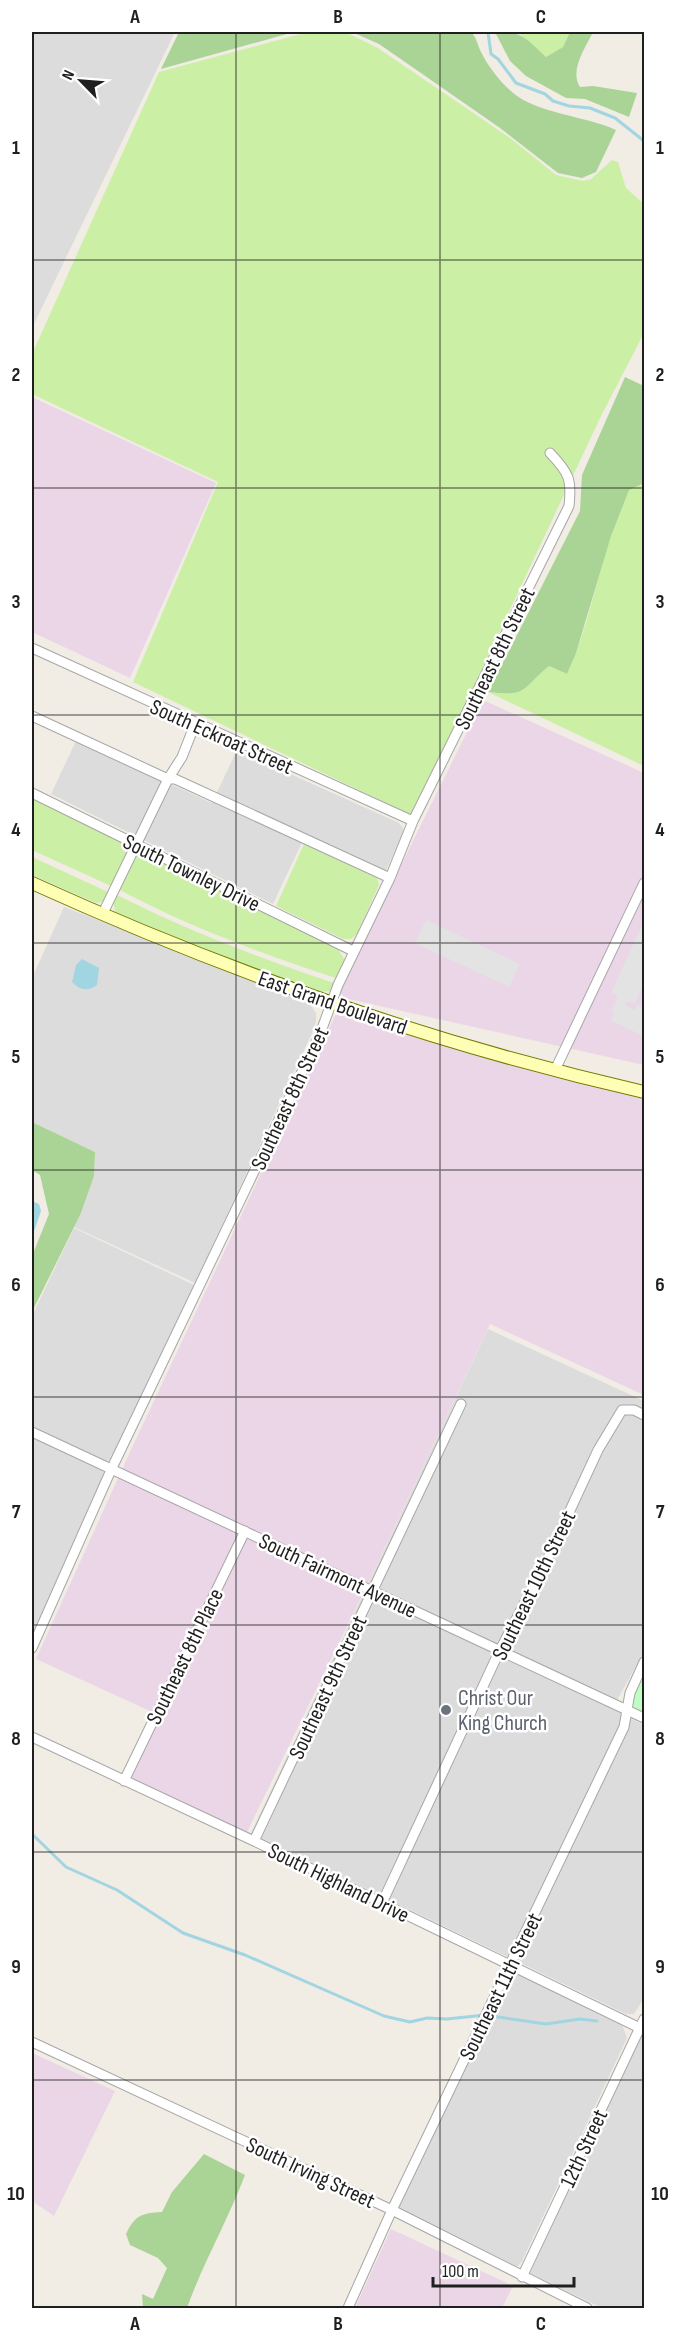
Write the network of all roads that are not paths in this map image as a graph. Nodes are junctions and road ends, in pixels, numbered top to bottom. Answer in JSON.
{"nodes":[{"id":1,"x":550,"y":453,"type":"dead end"},
{"id":2,"x":32,"y":648,"type":"edge"},
{"id":3,"x":32,"y":717,"type":"edge"},
{"id":4,"x":195,"y":724,"type":"junction"},
{"id":5,"x":168,"y":779,"type":"junction"},
{"id":6,"x":32,"y":793,"type":"edge"},
{"id":7,"x":413,"y":821,"type":"junction"},
{"id":8,"x":136,"y":844,"type":"junction"},
{"id":9,"x":390,"y":878,"type":"junction"},
{"id":10,"x":32,"y":882,"type":"edge"},
{"id":11,"x":645,"y":883,"type":"edge"},
{"id":12,"x":103,"y":913,"type":"junction"},
{"id":13,"x":353,"y":951,"type":"junction"},
{"id":14,"x":331,"y":1003,"type":"junction"},
{"id":15,"x":555,"y":1070,"type":"junction"},
{"id":16,"x":645,"y":1092,"type":"edge"},
{"id":17,"x":462,"y":1404,"type":"dead end"},
{"id":18,"x":645,"y":1415,"type":"edge"},
{"id":19,"x":32,"y":1432,"type":"edge"},
{"id":20,"x":111,"y":1470,"type":"junction"},
{"id":21,"x":244,"y":1531,"type":"junction"},
{"id":22,"x":372,"y":1590,"type":"junction"},
{"id":23,"x":32,"y":1648,"type":"edge"},
{"id":24,"x":499,"y":1652,"type":"junction"},
{"id":25,"x":645,"y":1662,"type":"edge"},
{"id":26,"x":627,"y":1710,"type":"junction"},
{"id":27,"x":645,"y":1718,"type":"edge"},
{"id":28,"x":32,"y":1737,"type":"edge"},
{"id":29,"x":124,"y":1781,"type":"junction"},
{"id":30,"x":254,"y":1841,"type":"junction"},
{"id":31,"x":382,"y":1903,"type":"junction"},
{"id":32,"x":510,"y":1965,"type":"junction"},
{"id":33,"x":643,"y":2025,"type":"edge"},
{"id":34,"x":32,"y":2042,"type":"edge"},
{"id":35,"x":392,"y":2210,"type":"junction"},
{"id":36,"x":522,"y":2277,"type":"junction"},
{"id":37,"x":348,"y":2308,"type":"edge"},
{"id":38,"x":587,"y":2308,"type":"edge"}],
"edges":[{"from":1,"to":7,"type":"street","name":"Southeast 8th Street"},
{"from":2,"to":4,"type":"street","name":"South Eckroat Street"},
{"from":3,"to":5,"type":"street"},
{"from":4,"to":5,"type":"street"},
{"from":4,"to":7,"type":"street","name":"South Eckroat Street"},
{"from":5,"to":8,"type":"street"},
{"from":5,"to":9,"type":"street"},
{"from":6,"to":8,"type":"street","name":"South Townley Drive"},
{"from":7,"to":9,"type":"street","name":"Southeast 8th Street"},
{"from":8,"to":12,"type":"street"},
{"from":8,"to":13,"type":"street","name":"South Townley Drive"},
{"from":9,"to":13,"type":"street","name":"Southeast 8th Street"},
{"from":10,"to":12,"type":"street","name":"East Grand Boulevard"},
{"from":11,"to":15,"type":"street"},
{"from":12,"to":14,"type":"street","name":"East Grand Boulevard"},
{"from":13,"to":14,"type":"street","name":"Southeast 8th Street"},
{"from":14,"to":15,"type":"street","name":"East Grand Boulevard"},
{"from":14,"to":20,"type":"street","name":"Southeast 8th Street"},
{"from":15,"to":16,"type":"street","name":"East Grand Boulevard"},
{"from":17,"to":22,"type":"street","name":"Southeast 9th Street"},
{"from":18,"to":24,"type":"street","name":"Southeast 10th Street"},
{"from":19,"to":20,"type":"street","name":"South Fairmont Avenue"},
{"from":20,"to":21,"type":"street","name":"South Fairmont Avenue"},
{"from":20,"to":23,"type":"street","name":"Southeast 8th Street"},
{"from":21,"to":22,"type":"street","name":"South Fairmont Avenue"},
{"from":21,"to":29,"type":"street","name":"Southeast 8th Place"},
{"from":22,"to":24,"type":"street","name":"South Fairmont Avenue"},
{"from":22,"to":30,"type":"street","name":"Southeast 9th Street"},
{"from":24,"to":26,"type":"street","name":"South Fairmont Avenue"},
{"from":24,"to":31,"type":"street","name":"Southeast 10th Street"},
{"from":25,"to":26,"type":"street","name":"Southeast 11th Street"},
{"from":26,"to":27,"type":"street","name":"South Fairmont Avenue"},
{"from":26,"to":32,"type":"street","name":"Southeast 11th Street"},
{"from":28,"to":29,"type":"street","name":"South Highland Drive"},
{"from":29,"to":30,"type":"street","name":"South Highland Drive"},
{"from":30,"to":31,"type":"street","name":"South Highland Drive"},
{"from":31,"to":32,"type":"street","name":"South Highland Drive"},
{"from":32,"to":33,"type":"street","name":"South Highland Drive"},
{"from":32,"to":35,"type":"street","name":"Southeast 11th Street"},
{"from":33,"to":36,"type":"street","name":"12th Street"},
{"from":34,"to":35,"type":"street","name":"South Irving Street"},
{"from":35,"to":36,"type":"street","name":"South Irving Street"},
{"from":35,"to":37,"type":"street","name":"Southeast 11th Street"},
{"from":36,"to":38,"type":"street","name":"South Irving Street"}]}
